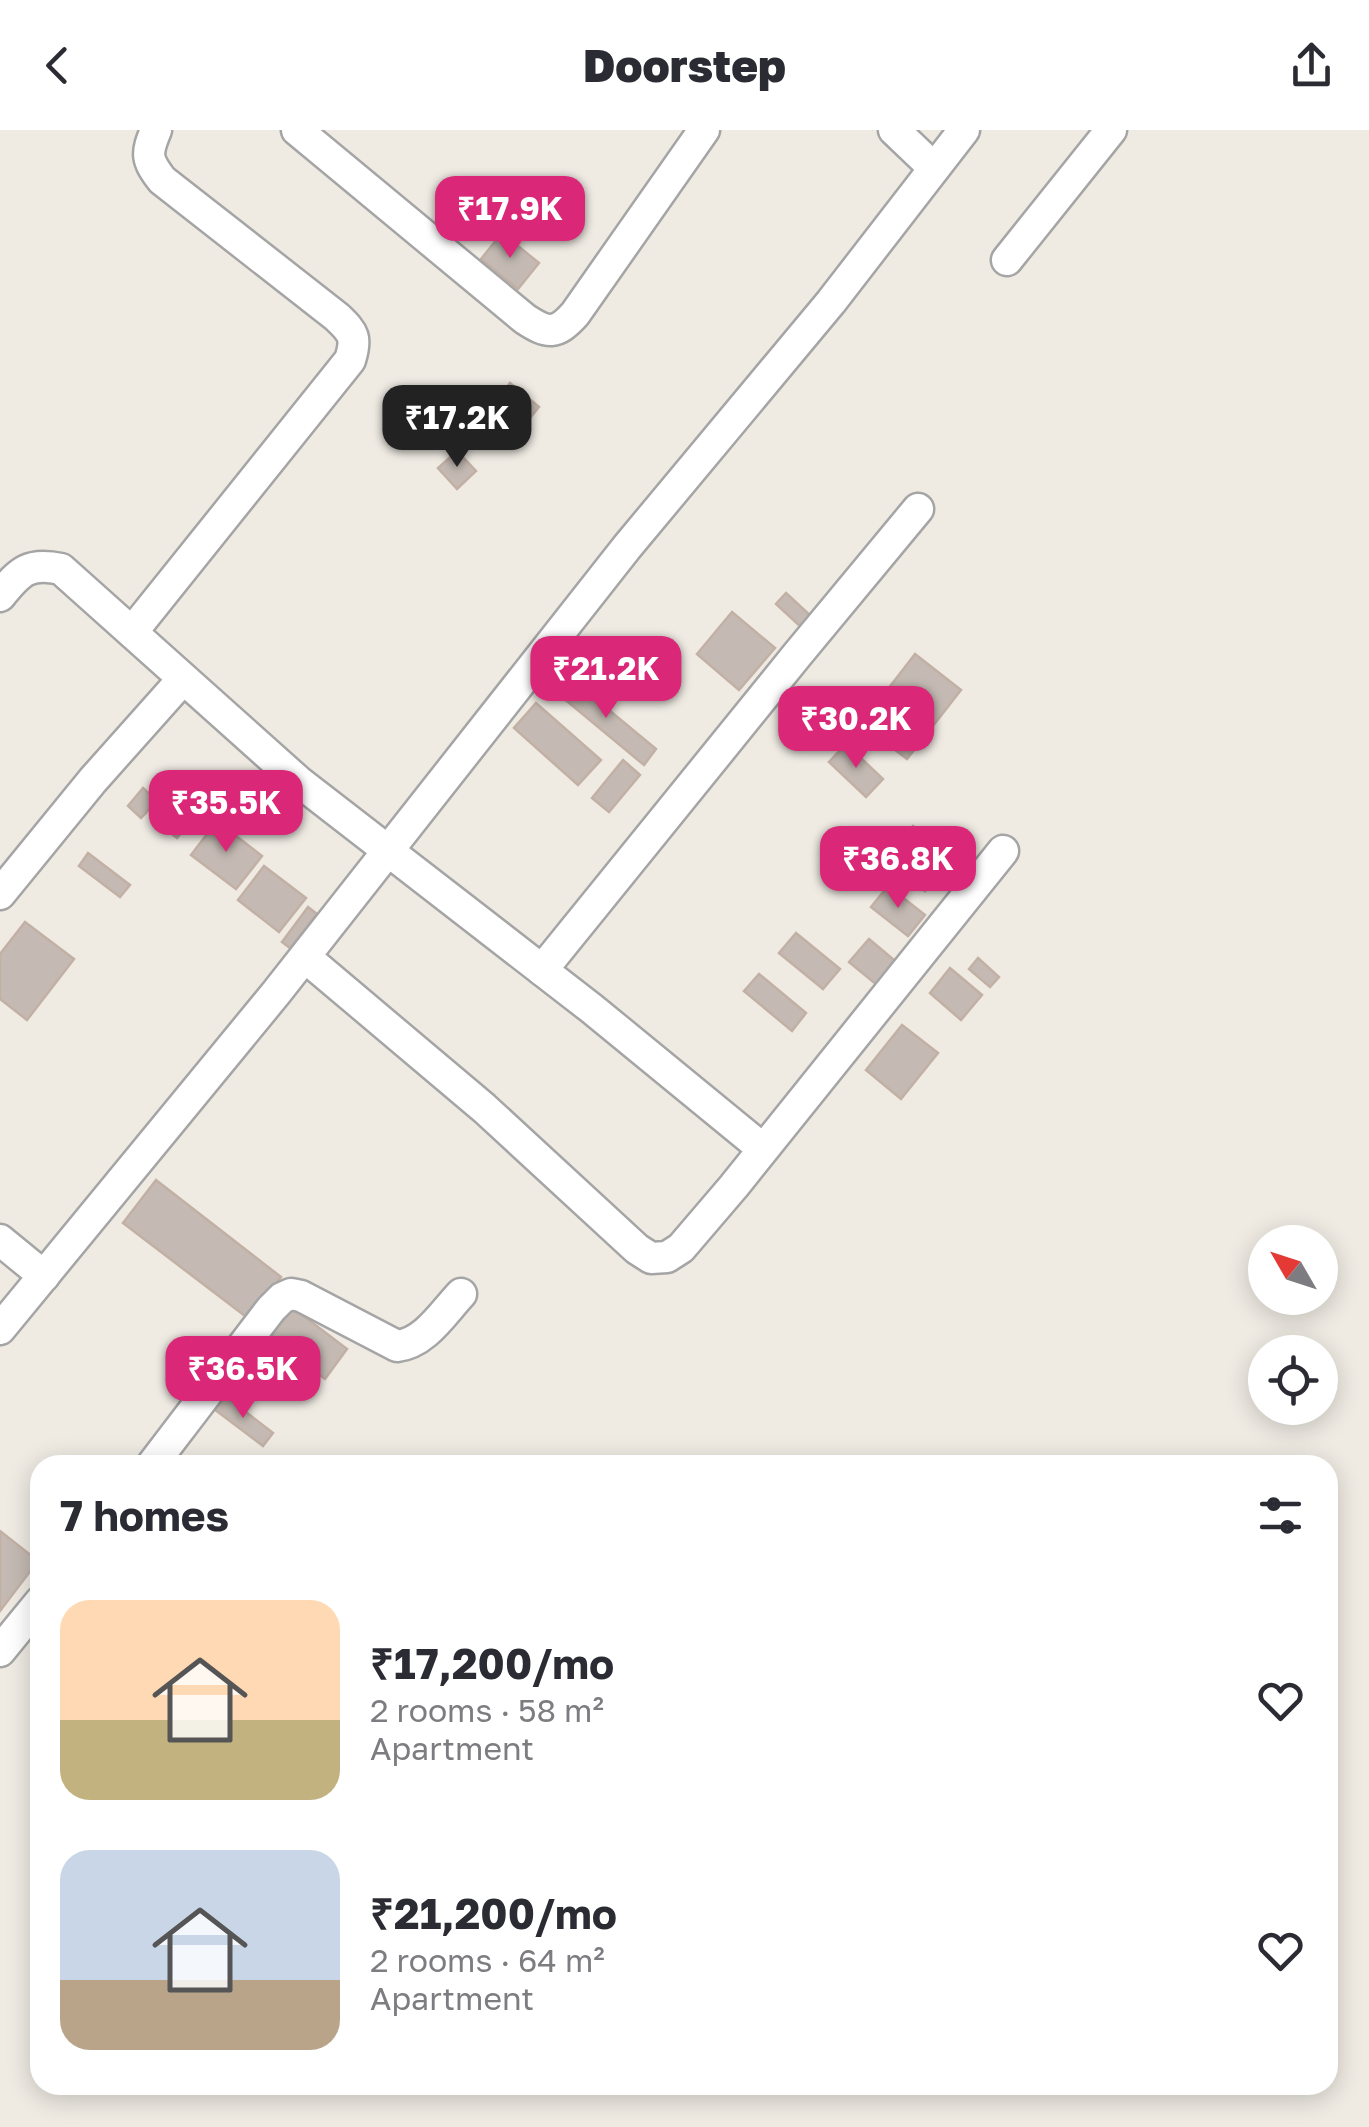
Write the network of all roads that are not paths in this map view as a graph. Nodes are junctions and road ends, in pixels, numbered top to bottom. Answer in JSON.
{"nodes":[{"id":1,"x":156,"y":130,"type":"edge"},
{"id":2,"x":298,"y":130,"type":"edge"},
{"id":3,"x":704,"y":130,"type":"edge"},
{"id":4,"x":894,"y":130,"type":"edge"},
{"id":5,"x":964,"y":130,"type":"edge"},
{"id":6,"x":1112,"y":130,"type":"edge"},
{"id":7,"x":934,"y":168,"type":"junction"},
{"id":8,"x":1007,"y":260,"type":"dead end"},
{"id":9,"x":918,"y":509,"type":"dead end"},
{"id":10,"x":0,"y":596,"type":"edge"},
{"id":11,"x":132,"y":632,"type":"junction"},
{"id":12,"x":183,"y":679,"type":"junction"},
{"id":13,"x":388,"y":851,"type":"junction"},
{"id":14,"x":1003,"y":851,"type":"dead end"},
{"id":15,"x":0,"y":894,"type":"edge"},
{"id":16,"x":305,"y":957,"type":"junction"},
{"id":17,"x":542,"y":970,"type":"junction"},
{"id":18,"x":764,"y":1149,"type":"junction"},
{"id":19,"x":0,"y":1240,"type":"edge"},
{"id":20,"x":44,"y":1276,"type":"junction"},
{"id":21,"x":461,"y":1294,"type":"dead end"},
{"id":22,"x":0,"y":1329,"type":"edge"},
{"id":23,"x":160,"y":1455,"type":"edge"},
{"id":24,"x":30,"y":1614,"type":"edge"},
{"id":25,"x":0,"y":1650,"type":"edge"}],
"edges":[{"from":1,"to":11,"type":"street"},
{"from":2,"to":3,"type":"street"},
{"from":4,"to":7,"type":"street"},
{"from":5,"to":7,"type":"street"},
{"from":6,"to":8,"type":"street"},
{"from":7,"to":13,"type":"street"},
{"from":9,"to":17,"type":"street"},
{"from":10,"to":11,"type":"street"},
{"from":11,"to":12,"type":"street"},
{"from":12,"to":13,"type":"street"},
{"from":12,"to":15,"type":"street"},
{"from":13,"to":16,"type":"street"},
{"from":13,"to":17,"type":"street"},
{"from":14,"to":18,"type":"street"},
{"from":16,"to":18,"type":"street"},
{"from":16,"to":20,"type":"street"},
{"from":17,"to":18,"type":"street"},
{"from":19,"to":20,"type":"street"},
{"from":20,"to":22,"type":"street"},
{"from":21,"to":23,"type":"street"},
{"from":24,"to":25,"type":"street"}]}
